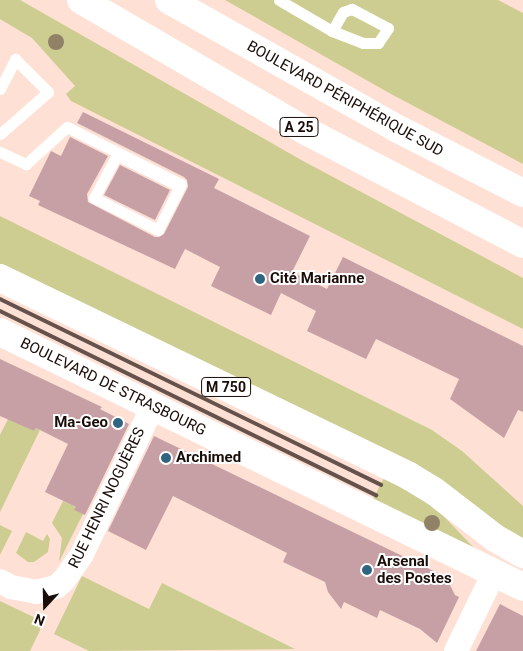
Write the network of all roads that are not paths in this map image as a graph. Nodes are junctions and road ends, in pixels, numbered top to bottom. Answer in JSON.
{"nodes":[{"id":1,"x":81,"y":0,"type":"edge"},
{"id":2,"x":170,"y":0,"type":"edge"},
{"id":3,"x":278,"y":0,"type":"edge"},
{"id":4,"x":332,"y":31,"type":"dead end"},
{"id":5,"x":0,"y":90,"type":"edge"},
{"id":6,"x":0,"y":134,"type":"edge"},
{"id":7,"x":0,"y":152,"type":"edge"},
{"id":8,"x":175,"y":184,"type":"dead end"},
{"id":9,"x":523,"y":193,"type":"edge"},
{"id":10,"x":523,"y":244,"type":"edge"},
{"id":11,"x":0,"y":278,"type":"edge"},
{"id":12,"x":0,"y":332,"type":"edge"},
{"id":13,"x":153,"y":406,"type":"junction"},
{"id":14,"x":448,"y":503,"type":"junction"},
{"id":15,"x":523,"y":554,"type":"edge"},
{"id":16,"x":494,"y":573,"type":"junction"},
{"id":17,"x":523,"y":580,"type":"edge"},
{"id":18,"x":0,"y":581,"type":"edge"},
{"id":19,"x":523,"y":587,"type":"edge"},
{"id":20,"x":456,"y":651,"type":"edge"}],
"edges":[{"from":1,"to":10,"type":"main road","number":"A 25"},
{"from":2,"to":9,"type":"main road","name":"BOULEVARD PÉRIPHÉRIQUE SUD"},
{"from":3,"to":4,"type":"lane"},
{"from":5,"to":6,"type":"lane"},
{"from":7,"to":8,"type":"lane"},
{"from":11,"to":14,"type":"main road","number":"M 750"},
{"from":12,"to":13,"type":"main road","name":"BOULEVARD DE STRASBOURG"},
{"from":13,"to":16,"type":"main road","name":"BOULEVARD DE STRASBOURG"},
{"from":13,"to":18,"type":"street","name":"RUE HENRI NOGUÈRES"},
{"from":14,"to":15,"type":"main road","number":"M 750"},
{"from":14,"to":17,"type":"main road"},
{"from":16,"to":19,"type":"main road","name":"BOULEVARD DE STRASBOURG"},
{"from":16,"to":20,"type":"street"}]}
